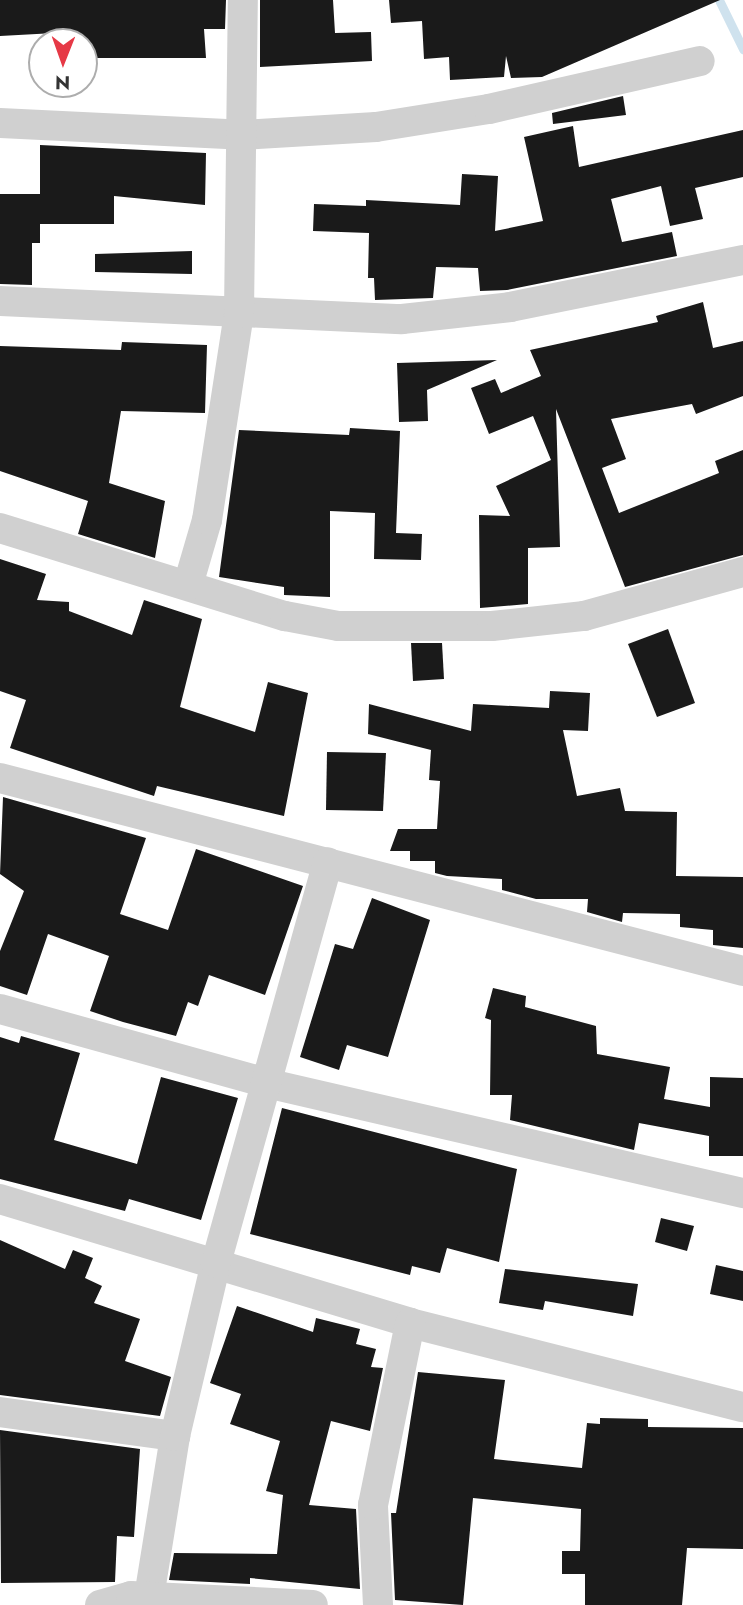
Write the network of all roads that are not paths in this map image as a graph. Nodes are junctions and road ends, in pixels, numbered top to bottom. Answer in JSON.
{"nodes":[{"id":1,"x":243,"y":0,"type":"edge"},
{"id":2,"x":700,"y":61,"type":"dead end"},
{"id":3,"x":0,"y":123,"type":"edge"},
{"id":4,"x":242,"y":135,"type":"junction"},
{"id":5,"x":743,"y":260,"type":"edge"},
{"id":6,"x":0,"y":301,"type":"edge"},
{"id":7,"x":239,"y":313,"type":"junction"},
{"id":8,"x":0,"y":528,"type":"edge"},
{"id":9,"x":743,"y":572,"type":"edge"},
{"id":10,"x":188,"y":585,"type":"junction"},
{"id":11,"x":0,"y":778,"type":"edge"},
{"id":12,"x":328,"y":862,"type":"junction"},
{"id":13,"x":743,"y":971,"type":"edge"},
{"id":14,"x":0,"y":1009,"type":"edge"},
{"id":15,"x":266,"y":1083,"type":"junction"},
{"id":16,"x":743,"y":1193,"type":"edge"},
{"id":17,"x":0,"y":1199,"type":"edge"},
{"id":18,"x":216,"y":1263,"type":"junction"},
{"id":19,"x":410,"y":1324,"type":"junction"},
{"id":20,"x":743,"y":1408,"type":"edge"},
{"id":21,"x":0,"y":1412,"type":"edge"},
{"id":22,"x":175,"y":1436,"type":"junction"},
{"id":23,"x":149,"y":1597,"type":"junction"},
{"id":24,"x":101,"y":1605,"type":"edge"},
{"id":25,"x":313,"y":1605,"type":"edge"},
{"id":26,"x":378,"y":1605,"type":"edge"}],
"edges":[{"from":1,"to":4,"type":"street"},
{"from":2,"to":4,"type":"street"},
{"from":3,"to":4,"type":"street"},
{"from":4,"to":7,"type":"street"},
{"from":5,"to":7,"type":"street"},
{"from":6,"to":7,"type":"street"},
{"from":7,"to":10,"type":"street"},
{"from":8,"to":10,"type":"street"},
{"from":9,"to":10,"type":"street"},
{"from":11,"to":12,"type":"street"},
{"from":12,"to":13,"type":"street"},
{"from":12,"to":15,"type":"street"},
{"from":14,"to":15,"type":"street"},
{"from":15,"to":16,"type":"street"},
{"from":15,"to":18,"type":"street"},
{"from":17,"to":18,"type":"street"},
{"from":18,"to":19,"type":"street"},
{"from":18,"to":22,"type":"street"},
{"from":19,"to":20,"type":"street"},
{"from":19,"to":26,"type":"street"},
{"from":21,"to":22,"type":"street"},
{"from":22,"to":23,"type":"street"},
{"from":23,"to":24,"type":"street"},
{"from":23,"to":25,"type":"street"}]}
